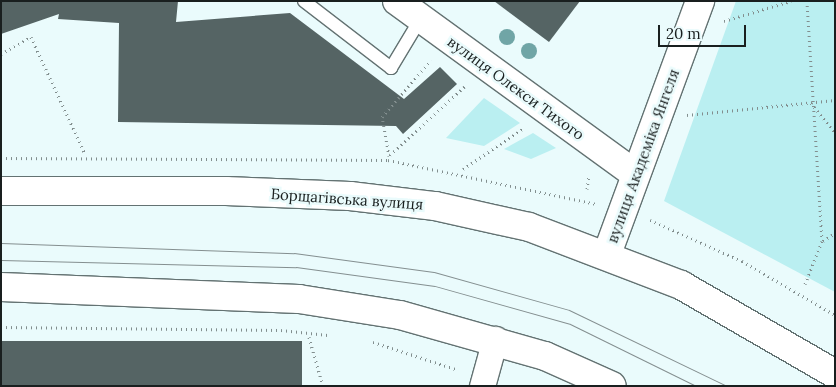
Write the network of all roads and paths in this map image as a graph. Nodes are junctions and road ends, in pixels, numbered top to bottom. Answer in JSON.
{"nodes":[{"id":1,"x":304,"y":1,"type":"edge"},
{"id":2,"x":397,"y":1,"type":"edge"},
{"id":3,"x":700,"y":1,"type":"edge"},
{"id":4,"x":791,"y":1,"type":"edge"},
{"id":5,"x":807,"y":1,"type":"edge"},
{"id":6,"x":420,"y":18,"type":"junction"},
{"id":7,"x":715,"y":23,"type":"dead end"},
{"id":8,"x":437,"y":53,"type":"dead end"},
{"id":9,"x":1,"y":54,"type":"edge"},
{"id":10,"x":473,"y":79,"type":"dead end"},
{"id":11,"x":835,"y":100,"type":"edge"},
{"id":12,"x":811,"y":102,"type":"junction"},
{"id":13,"x":682,"y":116,"type":"dead end"},
{"id":14,"x":533,"y":122,"type":"dead end"},
{"id":15,"x":835,"y":133,"type":"edge"},
{"id":16,"x":85,"y":154,"type":"dead end"},
{"id":17,"x":463,"y":169,"type":"dead end"},
{"id":18,"x":635,"y":174,"type":"junction"},
{"id":19,"x":1,"y":191,"type":"edge"},
{"id":20,"x":835,"y":233,"type":"edge"},
{"id":21,"x":822,"y":241,"type":"junction"},
{"id":22,"x":606,"y":254,"type":"junction"},
{"id":23,"x":805,"y":284,"type":"dead end"},
{"id":24,"x":1,"y":287,"type":"edge"},
{"id":25,"x":1,"y":327,"type":"edge"},
{"id":26,"x":309,"y":336,"type":"dead end"},
{"id":27,"x":336,"y":336,"type":"dead end"},
{"id":28,"x":495,"y":339,"type":"junction"},
{"id":29,"x":364,"y":340,"type":"dead end"},
{"id":30,"x":462,"y":371,"type":"dead end"},
{"id":31,"x":835,"y":374,"type":"edge"},
{"id":32,"x":323,"y":386,"type":"edge"},
{"id":33,"x":482,"y":386,"type":"edge"},
{"id":34,"x":612,"y":386,"type":"edge"}],
"edges":[{"from":1,"to":6,"type":"lane"},
{"from":2,"to":6,"type":"main road","name":"вулиця Олекси Тихого"},
{"from":3,"to":18,"type":"main road","name":"вулиця Академіка Янгеля"},
{"from":4,"to":7,"type":"path"},
{"from":5,"to":12,"type":"path"},
{"from":6,"to":18,"type":"main road","name":"вулиця Олекси Тихого"},
{"from":8,"to":10,"type":"path"},
{"from":9,"to":16,"type":"path"},
{"from":11,"to":12,"type":"path"},
{"from":12,"to":13,"type":"path"},
{"from":12,"to":15,"type":"path"},
{"from":12,"to":21,"type":"path"},
{"from":14,"to":17,"type":"path"},
{"from":18,"to":22,"type":"main road","name":"вулиця Академіка Янгеля"},
{"from":19,"to":22,"type":"main road","name":"Борщагівська вулиця"},
{"from":20,"to":21,"type":"path"},
{"from":21,"to":23,"type":"path"},
{"from":22,"to":31,"type":"main road","name":"Борщагівська вулиця"},
{"from":24,"to":28,"type":"main road"},
{"from":25,"to":27,"type":"path"},
{"from":26,"to":32,"type":"path"},
{"from":28,"to":33,"type":"street"},
{"from":28,"to":34,"type":"main road"},
{"from":29,"to":30,"type":"path"}]}
